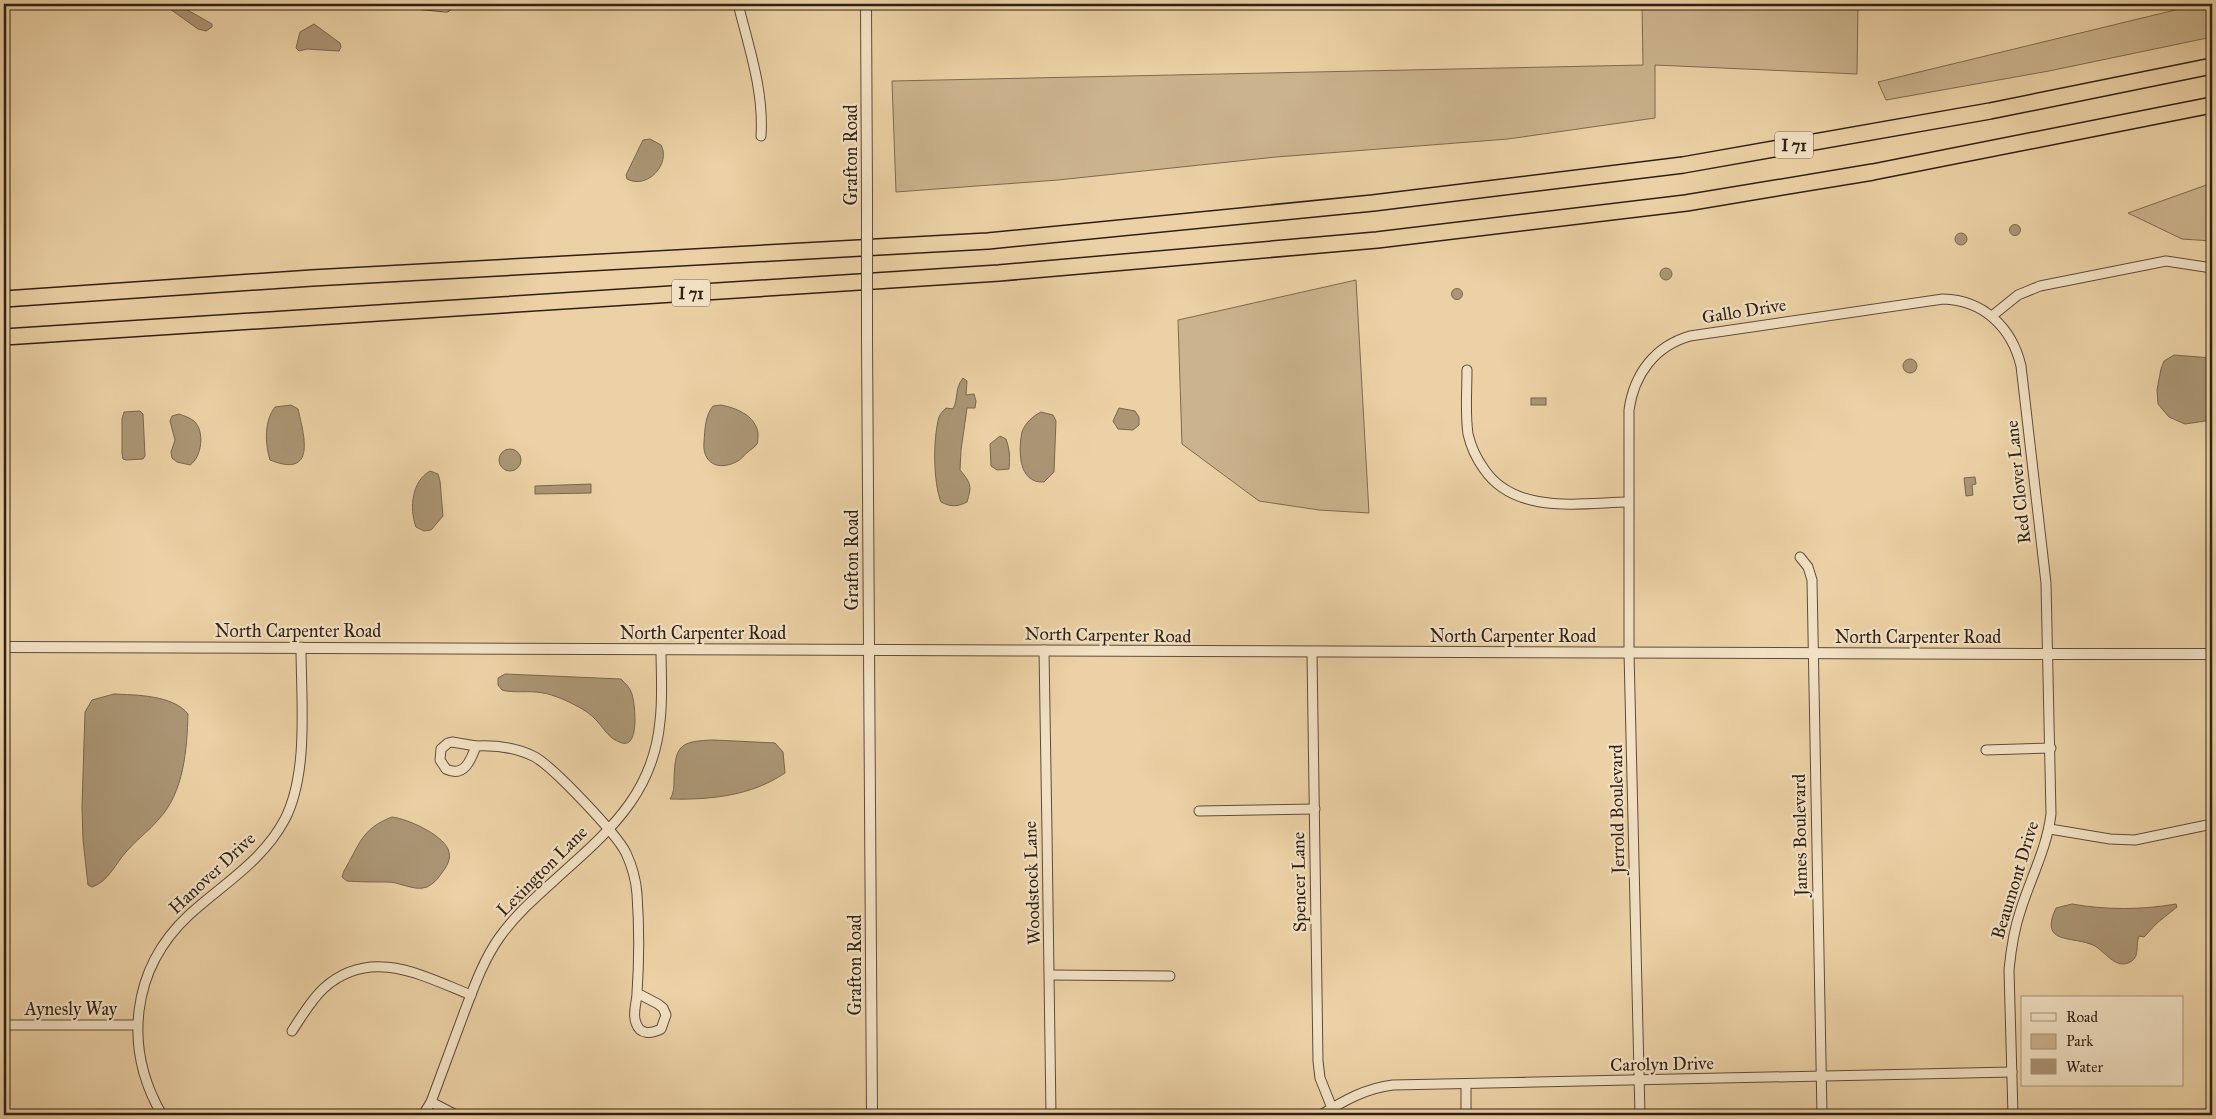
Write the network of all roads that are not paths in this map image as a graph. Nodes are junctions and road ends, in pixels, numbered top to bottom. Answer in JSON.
{"nodes":[{"id":1,"x":414,"y":4,"type":"edge"},
{"id":2,"x":738,"y":4,"type":"edge"},
{"id":3,"x":866,"y":4,"type":"edge"},
{"id":4,"x":446,"y":7,"type":"dead end"},
{"id":5,"x":2212,"y":66,"type":"edge"},
{"id":6,"x":2212,"y":106,"type":"edge"},
{"id":7,"x":761,"y":136,"type":"dead end"},
{"id":8,"x":2212,"y":268,"type":"edge"},
{"id":9,"x":4,"y":300,"type":"edge"},
{"id":10,"x":1992,"y":316,"type":"junction"},
{"id":11,"x":4,"y":338,"type":"edge"},
{"id":12,"x":1467,"y":370,"type":"dead end"},
{"id":13,"x":1628,"y":502,"type":"junction"},
{"id":14,"x":1800,"y":557,"type":"dead end"},
{"id":15,"x":4,"y":647,"type":"edge"},
{"id":16,"x":301,"y":647,"type":"junction"},
{"id":17,"x":661,"y":649,"type":"junction"},
{"id":18,"x":869,"y":650,"type":"junction"},
{"id":19,"x":1044,"y":650,"type":"junction"},
{"id":20,"x":1629,"y":652,"type":"junction"},
{"id":21,"x":1312,"y":653,"type":"junction"},
{"id":22,"x":1812,"y":653,"type":"junction"},
{"id":23,"x":2047,"y":654,"type":"junction"},
{"id":24,"x":2212,"y":654,"type":"edge"},
{"id":25,"x":476,"y":746,"type":"dead end"},
{"id":26,"x":2051,"y":748,"type":"junction"},
{"id":27,"x":1986,"y":750,"type":"dead end"},
{"id":28,"x":1315,"y":809,"type":"junction"},
{"id":29,"x":1199,"y":811,"type":"dead end"},
{"id":30,"x":2212,"y":824,"type":"edge"},
{"id":31,"x":608,"y":829,"type":"junction"},
{"id":32,"x":2050,"y":829,"type":"junction"},
{"id":33,"x":1050,"y":975,"type":"junction"},
{"id":34,"x":1170,"y":976,"type":"dead end"},
{"id":35,"x":637,"y":993,"type":"junction"},
{"id":36,"x":471,"y":996,"type":"junction"},
{"id":37,"x":4,"y":1025,"type":"edge"},
{"id":38,"x":137,"y":1025,"type":"junction"},
{"id":39,"x":292,"y":1031,"type":"dead end"},
{"id":40,"x":2012,"y":1072,"type":"junction"},
{"id":41,"x":1822,"y":1077,"type":"junction"},
{"id":42,"x":1639,"y":1080,"type":"junction"},
{"id":43,"x":1466,"y":1084,"type":"junction"},
{"id":44,"x":431,"y":1102,"type":"junction"},
{"id":45,"x":1332,"y":1108,"type":"junction"},
{"id":46,"x":162,"y":1115,"type":"edge"},
{"id":47,"x":423,"y":1115,"type":"edge"},
{"id":48,"x":456,"y":1115,"type":"edge"},
{"id":49,"x":872,"y":1115,"type":"edge"},
{"id":50,"x":1051,"y":1115,"type":"edge"},
{"id":51,"x":1321,"y":1115,"type":"edge"},
{"id":52,"x":1466,"y":1115,"type":"edge"},
{"id":53,"x":1640,"y":1115,"type":"edge"},
{"id":54,"x":1822,"y":1115,"type":"edge"},
{"id":55,"x":2013,"y":1115,"type":"edge"}],
"edges":[{"from":1,"to":4,"type":"street"},
{"from":2,"to":7,"type":"street"},
{"from":3,"to":18,"type":"street","name":"Grafton Road","bridge":true},
{"from":5,"to":9,"type":"highway","number":"I 71"},
{"from":6,"to":11,"type":"highway","number":"I 71"},
{"from":8,"to":10,"type":"street"},
{"from":10,"to":13,"type":"street","name":"Gallo Drive"},
{"from":10,"to":23,"type":"street","name":"Red Clover Lane"},
{"from":12,"to":13,"type":"street"},
{"from":13,"to":20,"type":"street","name":"Jerrold Boulevard"},
{"from":14,"to":22,"type":"street","name":"James Boulevard"},
{"from":15,"to":16,"type":"street","name":"North Carpenter Road"},
{"from":16,"to":17,"type":"street","name":"North Carpenter Road"},
{"from":16,"to":38,"type":"street","name":"Hanover Drive"},
{"from":17,"to":18,"type":"street","name":"North Carpenter Road"},
{"from":17,"to":31,"type":"street","name":"Lexington Lane"},
{"from":18,"to":19,"type":"street","name":"North Carpenter Road"},
{"from":18,"to":49,"type":"street","name":"Grafton Road"},
{"from":19,"to":21,"type":"street","name":"North Carpenter Road"},
{"from":19,"to":33,"type":"street","name":"Woodstock Lane"},
{"from":20,"to":21,"type":"street","name":"North Carpenter Road"},
{"from":20,"to":22,"type":"street","name":"North Carpenter Road"},
{"from":20,"to":42,"type":"street","name":"Jerrold Boulevard"},
{"from":21,"to":28,"type":"street","name":"Spencer Lane"},
{"from":22,"to":23,"type":"street","name":"North Carpenter Road"},
{"from":22,"to":41,"type":"street","name":"James Boulevard"},
{"from":23,"to":24,"type":"street","name":"North Carpenter Road"},
{"from":23,"to":26,"type":"street","name":"Beaumont Drive"},
{"from":25,"to":31,"type":"street"},
{"from":26,"to":27,"type":"street"},
{"from":26,"to":32,"type":"street","name":"Beaumont Drive"},
{"from":28,"to":29,"type":"street"},
{"from":28,"to":45,"type":"street","name":"Spencer Lane"},
{"from":30,"to":32,"type":"street"},
{"from":31,"to":35,"type":"street"},
{"from":31,"to":36,"type":"street","name":"Lexington Lane"},
{"from":32,"to":40,"type":"street","name":"Beaumont Drive"},
{"from":33,"to":34,"type":"street"},
{"from":33,"to":50,"type":"street","name":"Woodstock Lane"},
{"from":35,"to":35,"type":"street"},
{"from":36,"to":39,"type":"street"},
{"from":36,"to":44,"type":"street","name":"Lexington Lane"},
{"from":37,"to":38,"type":"street","name":"Aynesly Way"},
{"from":38,"to":46,"type":"street","name":"Hanover Drive"},
{"from":40,"to":41,"type":"street","name":"Carolyn Drive"},
{"from":40,"to":55,"type":"street","name":"Beaumont Drive"},
{"from":41,"to":42,"type":"street","name":"Carolyn Drive"},
{"from":41,"to":54,"type":"street","name":"James Boulevard"},
{"from":42,"to":43,"type":"street","name":"Carolyn Drive"},
{"from":42,"to":53,"type":"street","name":"Jerrold Boulevard"},
{"from":43,"to":45,"type":"street","name":"Carolyn Drive"},
{"from":43,"to":52,"type":"street"},
{"from":44,"to":47,"type":"street","name":"Lexington Lane"},
{"from":44,"to":48,"type":"street"},
{"from":45,"to":51,"type":"street","name":"Carolyn Drive"}]}
